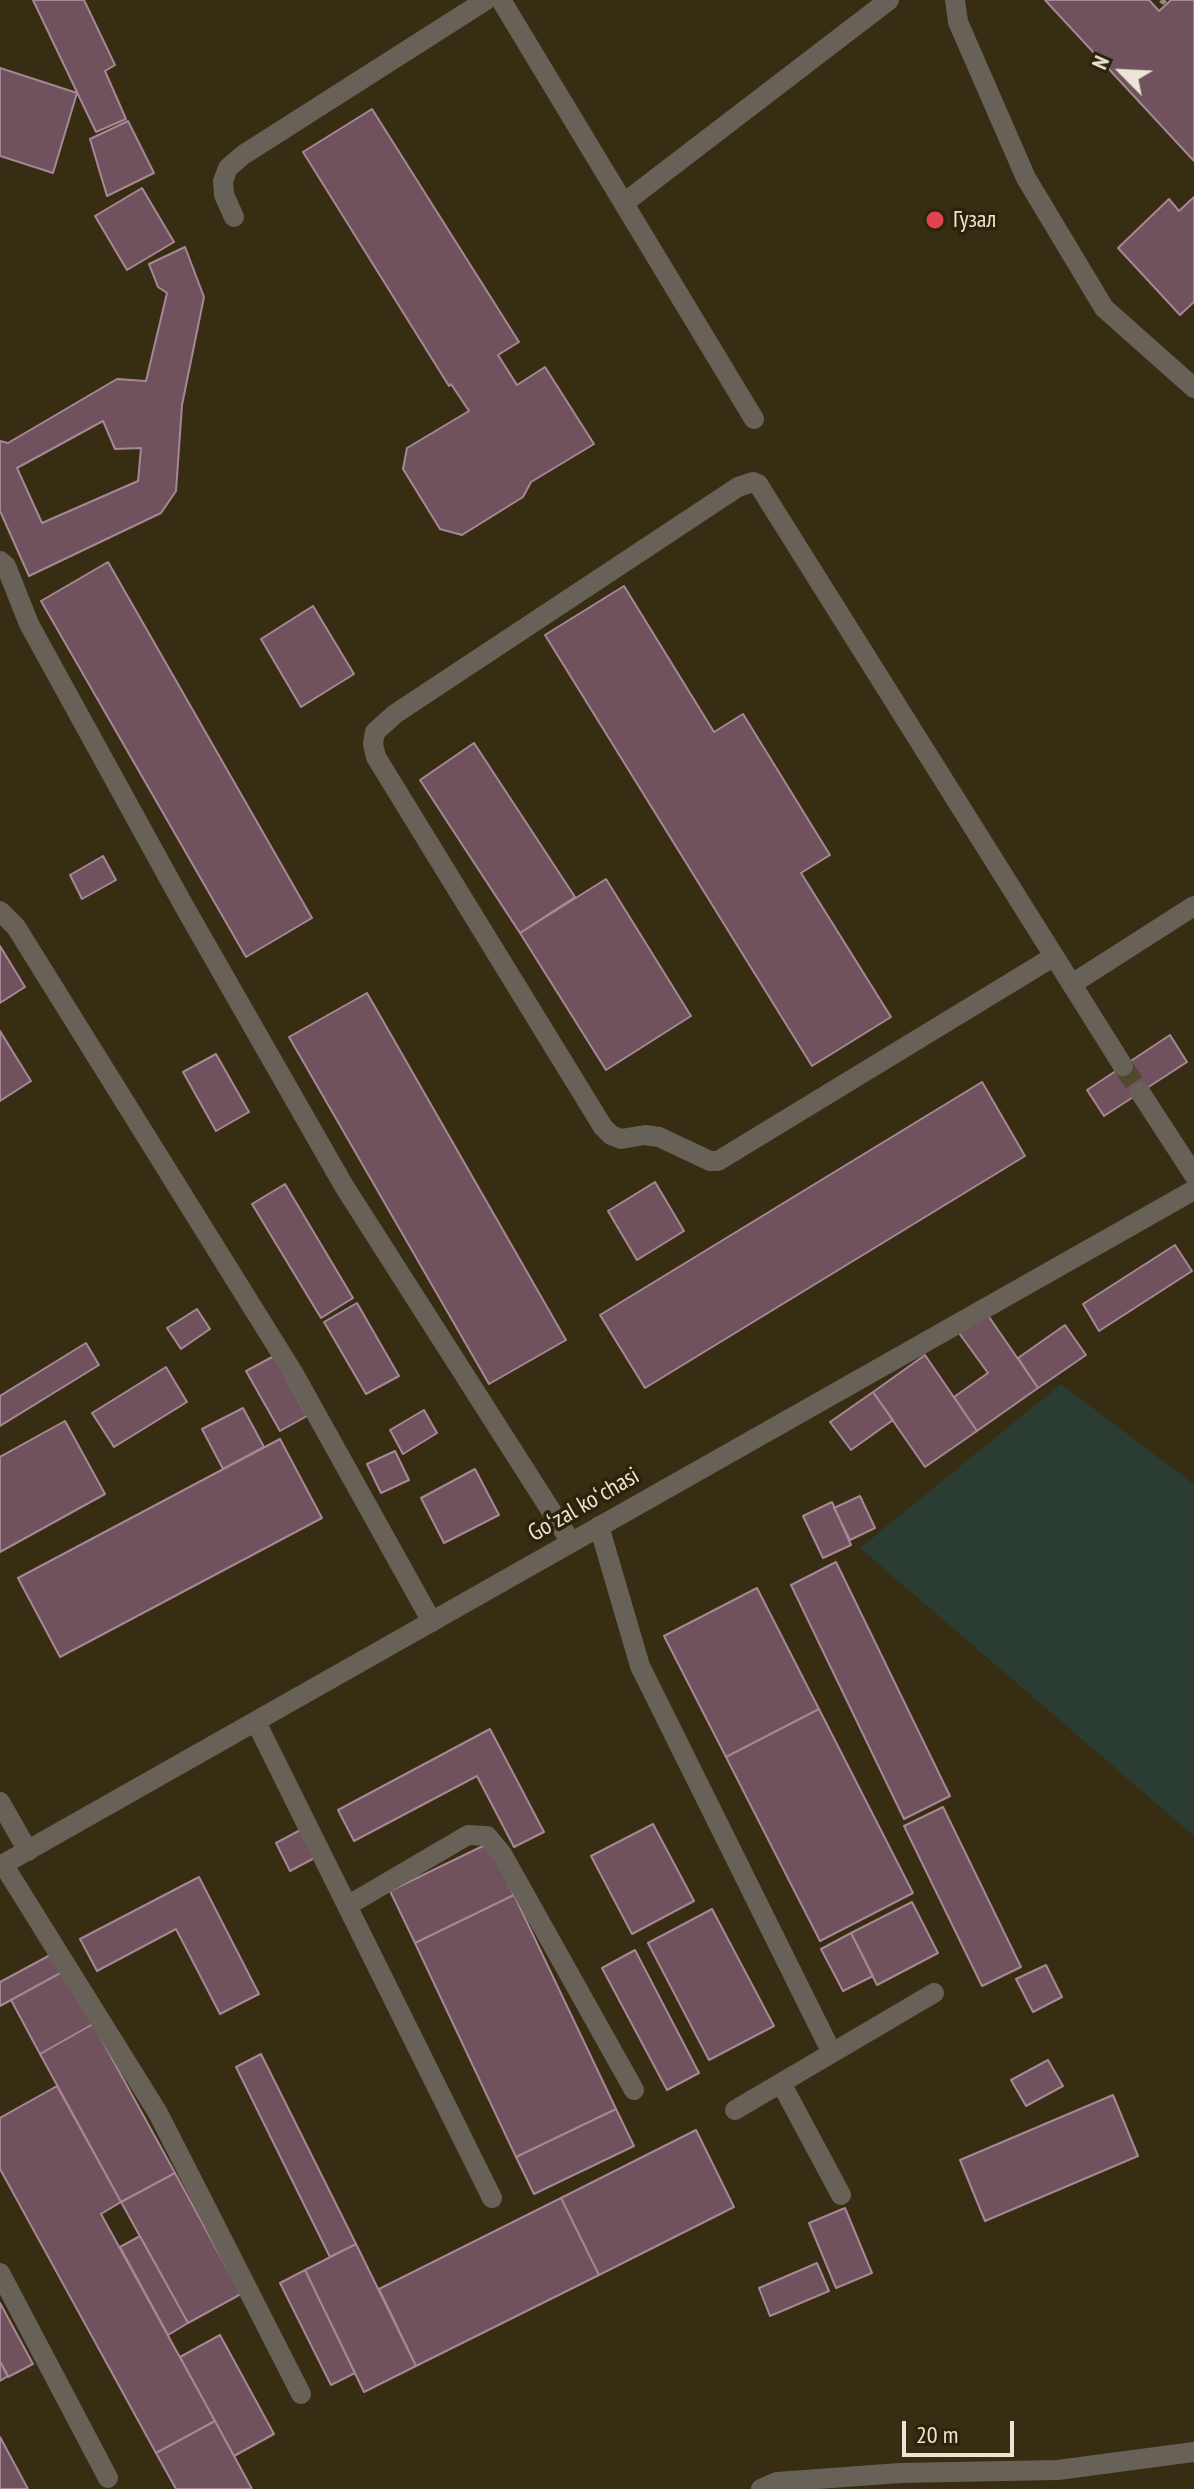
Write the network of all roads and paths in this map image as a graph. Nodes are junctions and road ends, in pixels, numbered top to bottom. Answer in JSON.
{"nodes":[{"id":1,"x":486,"y":0,"type":"edge"},
{"id":2,"x":501,"y":0,"type":"edge"},
{"id":3,"x":889,"y":0,"type":"edge"},
{"id":4,"x":955,"y":0,"type":"edge"},
{"id":5,"x":624,"y":203,"type":"junction"},
{"id":6,"x":234,"y":217,"type":"dead end"},
{"id":7,"x":1194,"y":388,"type":"edge"},
{"id":8,"x":754,"y":419,"type":"dead end"},
{"id":9,"x":0,"y":561,"type":"edge"},
{"id":10,"x":0,"y":911,"type":"edge"},
{"id":11,"x":1191,"y":916,"type":"edge"},
{"id":12,"x":1053,"y":957,"type":"junction"},
{"id":13,"x":1072,"y":984,"type":"junction"},
{"id":14,"x":1123,"y":1066,"type":"tunnel mouth"},
{"id":15,"x":1140,"y":1092,"type":"tunnel mouth"},
{"id":16,"x":1194,"y":1175,"type":"edge"},
{"id":17,"x":1194,"y":1190,"type":"edge"},
{"id":18,"x":599,"y":1526,"type":"junction"},
{"id":19,"x":571,"y":1542,"type":"junction"},
{"id":20,"x":432,"y":1622,"type":"junction"},
{"id":21,"x":256,"y":1722,"type":"junction"},
{"id":22,"x":0,"y":1802,"type":"edge"},
{"id":23,"x":28,"y":1851,"type":"junction"},
{"id":24,"x":1,"y":1865,"type":"edge"},
{"id":25,"x":347,"y":1906,"type":"junction"},
{"id":26,"x":934,"y":1993,"type":"dead end"},
{"id":27,"x":832,"y":2053,"type":"junction"},
{"id":28,"x":781,"y":2083,"type":"junction"},
{"id":29,"x":634,"y":2090,"type":"dead end"},
{"id":30,"x":735,"y":2110,"type":"dead end"},
{"id":31,"x":841,"y":2195,"type":"dead end"},
{"id":32,"x":492,"y":2198,"type":"dead end"},
{"id":33,"x":0,"y":2273,"type":"edge"},
{"id":34,"x":301,"y":2394,"type":"dead end"},
{"id":35,"x":1194,"y":2452,"type":"edge"},
{"id":36,"x":108,"y":2478,"type":"dead end"},
{"id":37,"x":761,"y":2489,"type":"edge"}],
"edges":[{"from":1,"to":6,"type":"street"},
{"from":2,"to":5,"type":"street"},
{"from":3,"to":5,"type":"street"},
{"from":4,"to":7,"type":"street"},
{"from":5,"to":8,"type":"street"},
{"from":9,"to":19,"type":"street"},
{"from":10,"to":20,"type":"street"},
{"from":11,"to":13,"type":"street"},
{"from":12,"to":12,"type":"street"},
{"from":12,"to":13,"type":"street"},
{"from":13,"to":14,"type":"street"},
{"from":15,"to":16,"type":"street"},
{"from":17,"to":18,"type":"street","name":"Goʻzal koʻchasi"},
{"from":18,"to":19,"type":"street","name":"Goʻzal koʻchasi"},
{"from":18,"to":27,"type":"street"},
{"from":19,"to":20,"type":"street","name":"Goʻzal koʻchasi"},
{"from":20,"to":21,"type":"street","name":"Goʻzal koʻchasi"},
{"from":21,"to":23,"type":"street","name":"Goʻzal koʻchasi"},
{"from":21,"to":25,"type":"street"},
{"from":22,"to":23,"type":"street"},
{"from":23,"to":24,"type":"street","name":"Goʻzal koʻchasi"},
{"from":24,"to":34,"type":"street"},
{"from":25,"to":29,"type":"street"},
{"from":25,"to":32,"type":"street"},
{"from":26,"to":27,"type":"street"},
{"from":27,"to":28,"type":"street"},
{"from":28,"to":30,"type":"street"},
{"from":28,"to":31,"type":"street"},
{"from":33,"to":36,"type":"street"},
{"from":35,"to":37,"type":"street"}]}
